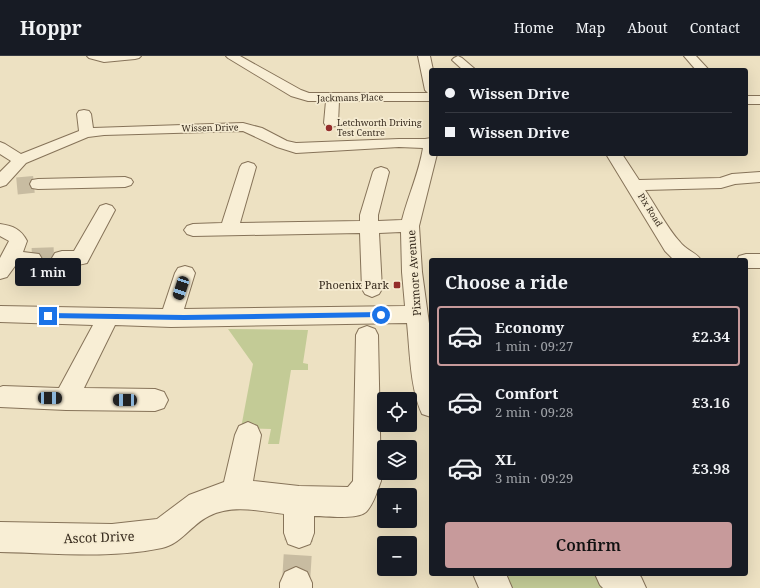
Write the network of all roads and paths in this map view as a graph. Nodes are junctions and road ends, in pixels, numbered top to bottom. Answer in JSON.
{"nodes":[{"id":1,"x":93,"y":56,"type":"edge"},
{"id":2,"x":135,"y":56,"type":"edge"},
{"id":3,"x":232,"y":56,"type":"edge"},
{"id":4,"x":424,"y":56,"type":"edge"},
{"id":5,"x":690,"y":56,"type":"edge"},
{"id":6,"x":458,"y":60,"type":"dead end"},
{"id":7,"x":468,"y":68,"type":"edge"},
{"id":8,"x":702,"y":68,"type":"edge"},
{"id":9,"x":429,"y":80,"type":"edge"},
{"id":10,"x":429,"y":97,"type":"edge"},
{"id":11,"x":333,"y":98,"type":"junction"},
{"id":12,"x":748,"y":100,"type":"edge"},
{"id":13,"x":760,"y":100,"type":"edge"},
{"id":14,"x":84,"y":114,"type":"dead end"},
{"id":15,"x":331,"y":123,"type":"dead end"},
{"id":16,"x":86,"y":133,"type":"junction"},
{"id":17,"x":429,"y":143,"type":"edge"},
{"id":18,"x":0,"y":147,"type":"edge"},
{"id":19,"x":429,"y":156,"type":"edge"},
{"id":20,"x":615,"y":156,"type":"edge"},
{"id":21,"x":20,"y":160,"type":"junction"},
{"id":22,"x":248,"y":167,"type":"dead end"},
{"id":23,"x":381,"y":172,"type":"dead end"},
{"id":24,"x":760,"y":177,"type":"edge"},
{"id":25,"x":0,"y":182,"type":"edge"},
{"id":26,"x":125,"y":182,"type":"dead end"},
{"id":27,"x":38,"y":184,"type":"tunnel mouth"},
{"id":28,"x":634,"y":185,"type":"junction"},
{"id":29,"x":0,"y":186,"type":"edge"},
{"id":30,"x":17,"y":186,"type":"tunnel mouth"},
{"id":31,"x":106,"y":210,"type":"dead end"},
{"id":32,"x":410,"y":226,"type":"junction"},
{"id":33,"x":370,"y":227,"type":"junction"},
{"id":34,"x":230,"y":229,"type":"junction"},
{"id":35,"x":0,"y":230,"type":"edge"},
{"id":36,"x":193,"y":230,"type":"dead end"},
{"id":37,"x":62,"y":258,"type":"tunnel mouth"},
{"id":38,"x":685,"y":258,"type":"edge"},
{"id":39,"x":32,"y":259,"type":"tunnel mouth"},
{"id":40,"x":748,"y":261,"type":"edge"},
{"id":41,"x":760,"y":261,"type":"edge"},
{"id":42,"x":5,"y":266,"type":"edge"},
{"id":43,"x":186,"y":273,"type":"dead end"},
{"id":44,"x":372,"y":289,"type":"dead end"},
{"id":45,"x":0,"y":314,"type":"edge"},
{"id":46,"x":417,"y":314,"type":"junction"},
{"id":47,"x":108,"y":317,"type":"junction"},
{"id":48,"x":171,"y":318,"type":"junction"},
{"id":49,"x":367,"y":335,"type":"dead end"},
{"id":50,"x":429,"y":396,"type":"edge"},
{"id":51,"x":3,"y":397,"type":"dead end"},
{"id":52,"x":66,"y":399,"type":"junction"},
{"id":53,"x":155,"y":400,"type":"dead end"},
{"id":54,"x":248,"y":435,"type":"dead end"},
{"id":55,"x":236,"y":494,"type":"junction"},
{"id":56,"x":299,"y":501,"type":"junction"},
{"id":57,"x":299,"y":533,"type":"tunnel mouth"},
{"id":58,"x":0,"y":537,"type":"edge"},
{"id":59,"x":491,"y":576,"type":"edge"},
{"id":60,"x":614,"y":576,"type":"edge"},
{"id":61,"x":496,"y":588,"type":"edge"},
{"id":62,"x":630,"y":588,"type":"edge"}],
"edges":[{"from":1,"to":2,"type":"street"},
{"from":3,"to":11,"type":"street","name":"Jackmans Place"},
{"from":4,"to":9,"type":"street"},
{"from":5,"to":8,"type":"street"},
{"from":6,"to":7,"type":"street"},
{"from":10,"to":11,"type":"street","name":"Jackmans Place"},
{"from":11,"to":15,"type":"street"},
{"from":12,"to":13,"type":"street"},
{"from":14,"to":16,"type":"street"},
{"from":16,"to":17,"type":"street","name":"Wissen Drive"},
{"from":16,"to":21,"type":"street","name":"Wissen Drive"},
{"from":18,"to":21,"type":"street"},
{"from":19,"to":32,"type":"street","name":"Pixmore Avenue"},
{"from":20,"to":28,"type":"street","name":"Pix Road"},
{"from":21,"to":25,"type":"street","name":"Wissen Drive"},
{"from":22,"to":34,"type":"street"},
{"from":23,"to":33,"type":"street"},
{"from":24,"to":28,"type":"street"},
{"from":26,"to":27,"type":"street"},
{"from":28,"to":38,"type":"street","name":"Pix Road"},
{"from":29,"to":30,"type":"street"},
{"from":31,"to":37,"type":"street"},
{"from":32,"to":33,"type":"street"},
{"from":32,"to":46,"type":"street","name":"Pixmore Avenue"},
{"from":33,"to":34,"type":"street"},
{"from":33,"to":44,"type":"street"},
{"from":34,"to":36,"type":"street"},
{"from":35,"to":42,"type":"street"},
{"from":39,"to":42,"type":"street"},
{"from":40,"to":41,"type":"street"},
{"from":43,"to":48,"type":"street"},
{"from":45,"to":47,"type":"street"},
{"from":46,"to":48,"type":"street"},
{"from":46,"to":50,"type":"street","name":"Pixmore Avenue"},
{"from":47,"to":48,"type":"street"},
{"from":47,"to":52,"type":"street"},
{"from":49,"to":56,"type":"street","name":"Ascot Drive"},
{"from":51,"to":52,"type":"street"},
{"from":52,"to":53,"type":"street"},
{"from":54,"to":55,"type":"street"},
{"from":55,"to":56,"type":"street","name":"Ascot Drive"},
{"from":55,"to":58,"type":"street","name":"Ascot Drive"},
{"from":56,"to":57,"type":"street"},
{"from":59,"to":61,"type":"street"},
{"from":60,"to":62,"type":"street"}]}
